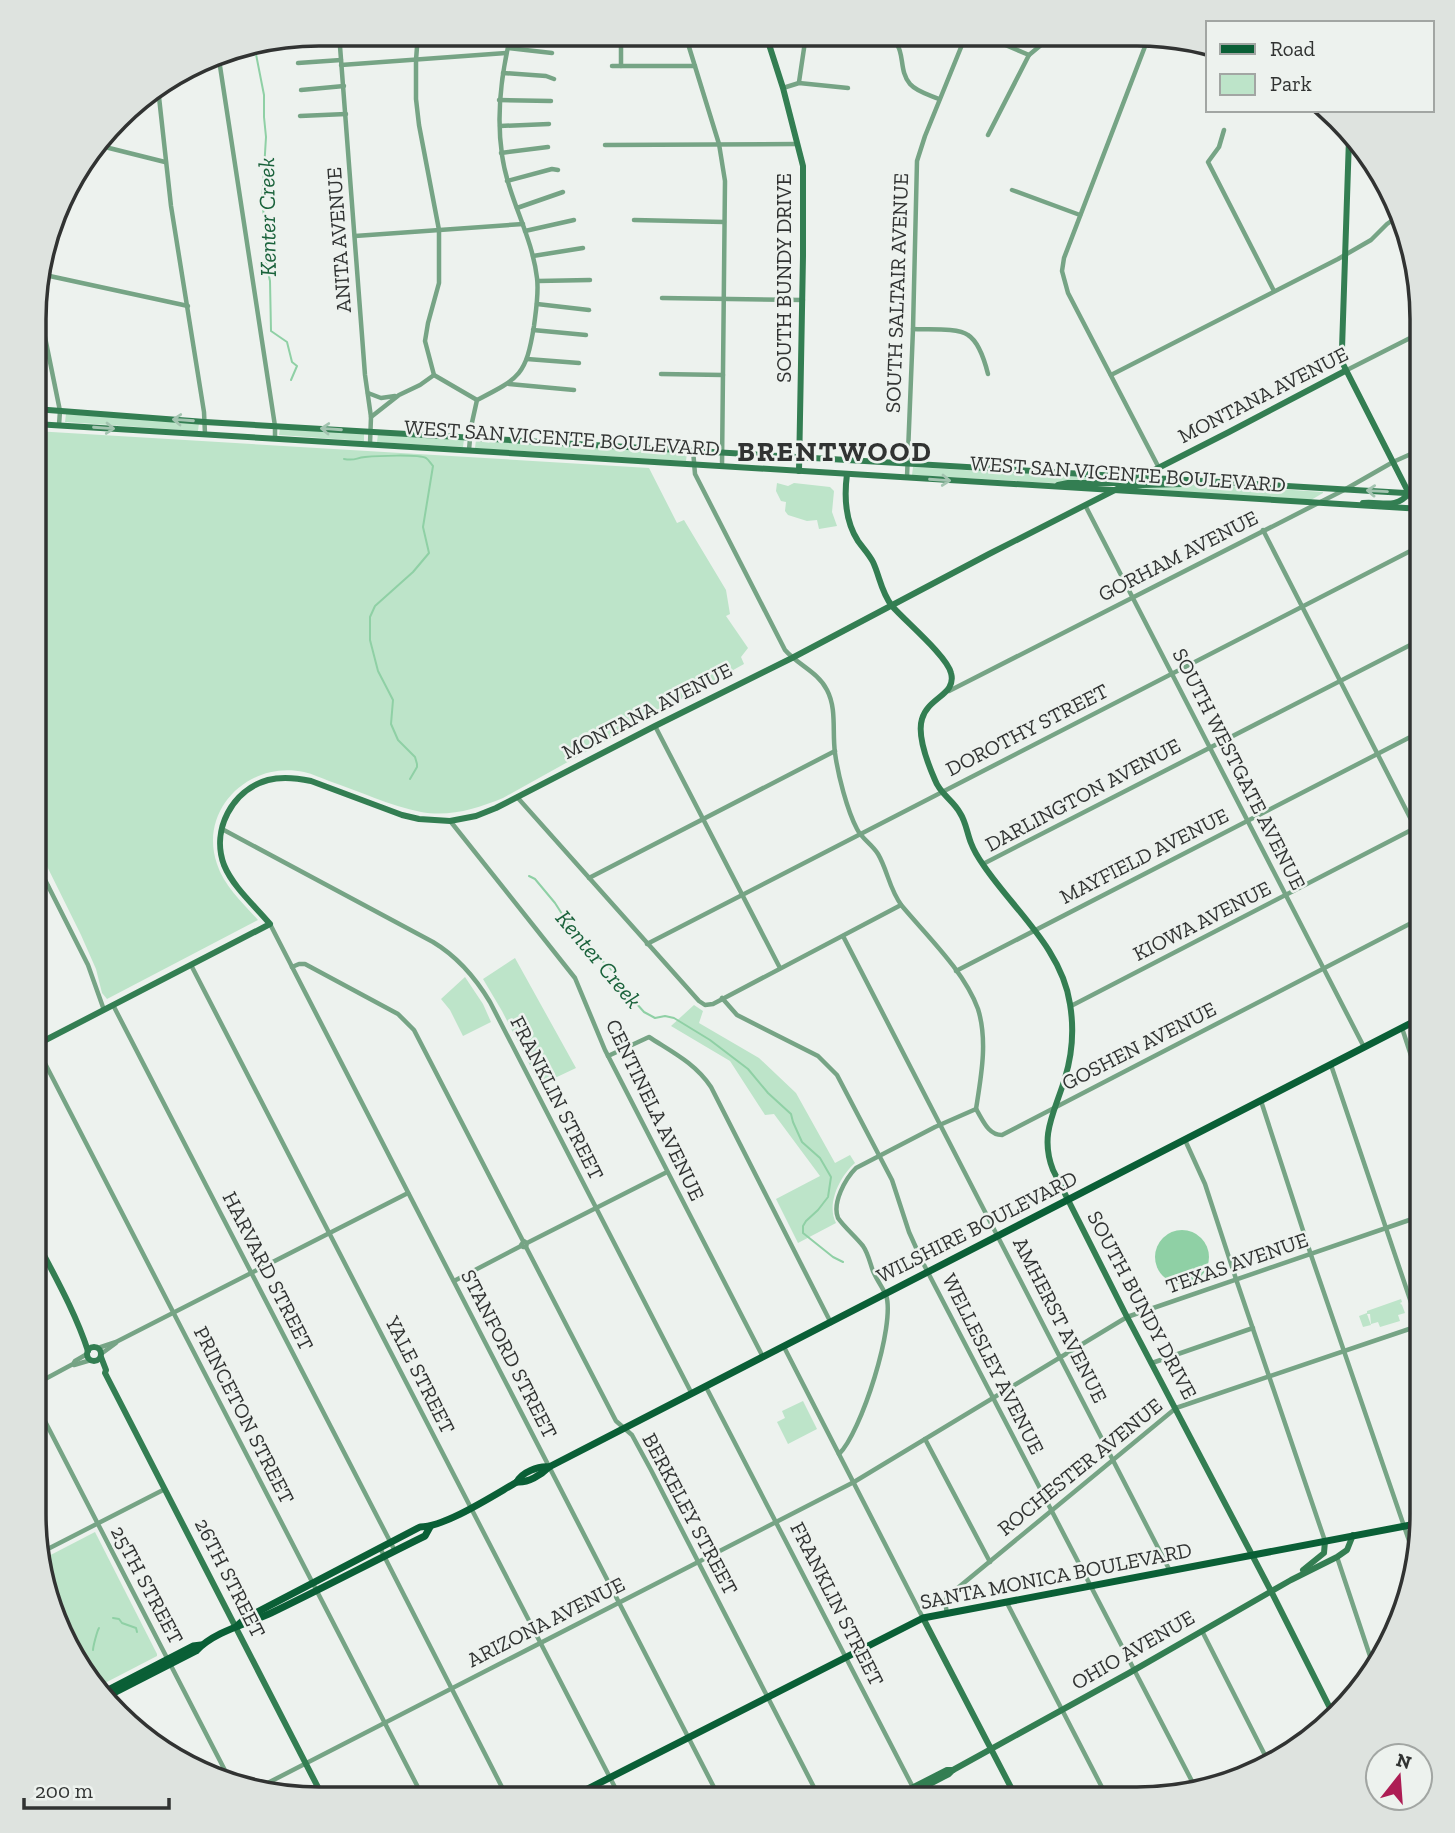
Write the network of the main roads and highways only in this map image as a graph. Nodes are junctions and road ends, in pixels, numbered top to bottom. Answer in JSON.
{"nodes":[{"id":1,"x":1410,"y":1024,"type":"edge"},
{"id":2,"x":1409,"y":1525,"type":"edge"},
{"id":3,"x":430,"y":1527,"type":"junction"},
{"id":4,"x":382,"y":1552,"type":"junction"},
{"id":5,"x":134,"y":1679,"type":"junction"},
{"id":6,"x":109,"y":1690,"type":"edge"},
{"id":7,"x":112,"y":1694,"type":"edge"},
{"id":8,"x":592,"y":1787,"type":"edge"}],
"edges":[{"from":1,"to":3,"type":"main road","name":"WILSHIRE BOULEVARD"},
{"from":2,"to":8,"type":"main road","name":"SANTA MONICA BOULEVARD"},
{"from":3,"to":4,"type":"main road","name":"WILSHIRE BOULEVARD"},
{"from":3,"to":4,"type":"main road","name":"WILSHIRE BOULEVARD"},
{"from":4,"to":5,"type":"main road","name":"WILSHIRE BOULEVARD"},
{"from":5,"to":6,"type":"main road","name":"WILSHIRE BOULEVARD"},
{"from":5,"to":7,"type":"main road","name":"WILSHIRE BOULEVARD"}]}
